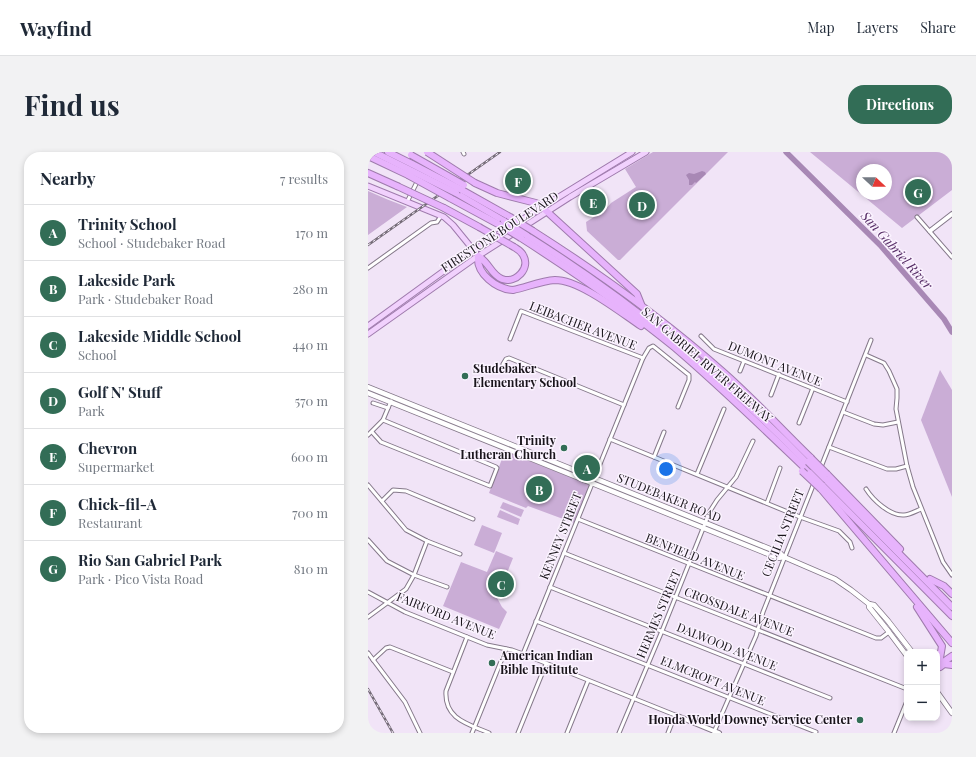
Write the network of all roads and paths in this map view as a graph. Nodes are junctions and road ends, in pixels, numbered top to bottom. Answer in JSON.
{"nodes":[{"id":1,"x":374,"y":152,"type":"edge"},
{"id":2,"x":389,"y":152,"type":"edge"},
{"id":3,"x":428,"y":152,"type":"edge"},
{"id":4,"x":632,"y":152,"type":"edge"},
{"id":5,"x":646,"y":152,"type":"edge"},
{"id":6,"x":408,"y":153,"type":"edge"},
{"id":7,"x":639,"y":154,"type":"edge"},
{"id":8,"x":368,"y":156,"type":"edge"},
{"id":9,"x":368,"y":160,"type":"edge"},
{"id":10,"x":410,"y":169,"type":"junction"},
{"id":11,"x":368,"y":173,"type":"edge"},
{"id":12,"x":368,"y":186,"type":"edge"},
{"id":13,"x":458,"y":192,"type":"junction"},
{"id":14,"x":408,"y":202,"type":"junction"},
{"id":15,"x":542,"y":207,"type":"junction"},
{"id":16,"x":548,"y":212,"type":"junction"},
{"id":17,"x":952,"y":214,"type":"edge"},
{"id":18,"x":441,"y":216,"type":"junction"},
{"id":19,"x":917,"y":216,"type":"dead end"},
{"id":20,"x":507,"y":219,"type":"junction"},
{"id":21,"x":930,"y":231,"type":"junction"},
{"id":22,"x":527,"y":234,"type":"junction"},
{"id":23,"x":476,"y":253,"type":"junction"},
{"id":24,"x":952,"y":257,"type":"edge"},
{"id":25,"x":368,"y":268,"type":"edge"},
{"id":26,"x":402,"y":302,"type":"junction"},
{"id":27,"x":641,"y":304,"type":"junction"},
{"id":28,"x":406,"y":308,"type":"junction"},
{"id":29,"x":374,"y":321,"type":"junction"},
{"id":30,"x":368,"y":326,"type":"edge"},
{"id":31,"x":378,"y":327,"type":"junction"},
{"id":32,"x":368,"y":334,"type":"edge"},
{"id":33,"x":701,"y":336,"type":"dead end"},
{"id":34,"x":510,"y":339,"type":"dead end"},
{"id":35,"x":871,"y":340,"type":"dead end"},
{"id":36,"x":674,"y":348,"type":"junction"},
{"id":37,"x":866,"y":355,"type":"junction"},
{"id":38,"x":643,"y":358,"type":"junction"},
{"id":39,"x":744,"y":361,"type":"junction"},
{"id":40,"x":503,"y":364,"type":"dead end"},
{"id":41,"x":740,"y":371,"type":"dead end"},
{"id":42,"x":779,"y":374,"type":"junction"},
{"id":43,"x":813,"y":388,"type":"junction"},
{"id":44,"x":368,"y":390,"type":"edge"},
{"id":45,"x":770,"y":396,"type":"dead end"},
{"id":46,"x":392,"y":400,"type":"junction"},
{"id":47,"x":373,"y":402,"type":"dead end"},
{"id":48,"x":847,"y":402,"type":"junction"},
{"id":49,"x":624,"y":405,"type":"junction"},
{"id":50,"x":678,"y":407,"type":"dead end"},
{"id":51,"x":388,"y":408,"type":"junction"},
{"id":52,"x":724,"y":409,"type":"dead end"},
{"id":53,"x":843,"y":412,"type":"junction"},
{"id":54,"x":383,"y":420,"type":"junction"},
{"id":55,"x":898,"y":422,"type":"junction"},
{"id":56,"x":799,"y":423,"type":"dead end"},
{"id":57,"x":372,"y":432,"type":"junction"},
{"id":58,"x":664,"y":432,"type":"dead end"},
{"id":59,"x":368,"y":435,"type":"edge"},
{"id":60,"x":772,"y":437,"type":"junction"},
{"id":61,"x":610,"y":439,"type":"junction"},
{"id":62,"x":753,"y":441,"type":"dead end"},
{"id":63,"x":829,"y":447,"type":"junction"},
{"id":64,"x":654,"y":457,"type":"junction"},
{"id":65,"x":810,"y":460,"type":"junction"},
{"id":66,"x":907,"y":466,"type":"junction"},
{"id":67,"x":780,"y":468,"type":"dead end"},
{"id":68,"x":811,"y":471,"type":"junction"},
{"id":69,"x":697,"y":474,"type":"junction"},
{"id":70,"x":593,"y":481,"type":"junction"},
{"id":71,"x":824,"y":482,"type":"junction"},
{"id":72,"x":368,"y":485,"type":"edge"},
{"id":73,"x":728,"y":487,"type":"junction"},
{"id":74,"x":866,"y":489,"type":"dead end"},
{"id":75,"x":382,"y":501,"type":"junction"},
{"id":76,"x":767,"y":503,"type":"junction"},
{"id":77,"x":921,"y":509,"type":"junction"},
{"id":78,"x":800,"y":517,"type":"junction"},
{"id":79,"x":473,"y":519,"type":"dead end"},
{"id":80,"x":578,"y":519,"type":"junction"},
{"id":81,"x":705,"y":526,"type":"junction"},
{"id":82,"x":368,"y":540,"type":"edge"},
{"id":83,"x":427,"y":541,"type":"junction"},
{"id":84,"x":852,"y":548,"type":"dead end"},
{"id":85,"x":564,"y":553,"type":"junction"},
{"id":86,"x":460,"y":554,"type":"dead end"},
{"id":87,"x":784,"y":557,"type":"junction"},
{"id":88,"x":689,"y":564,"type":"junction"},
{"id":89,"x":414,"y":575,"type":"junction"},
{"id":90,"x":952,"y":575,"type":"edge"},
{"id":91,"x":930,"y":579,"type":"junction"},
{"id":92,"x":901,"y":583,"type":"junction"},
{"id":93,"x":447,"y":587,"type":"dead end"},
{"id":94,"x":550,"y":588,"type":"junction"},
{"id":95,"x":368,"y":592,"type":"edge"},
{"id":96,"x":952,"y":594,"type":"edge"},
{"id":97,"x":769,"y":596,"type":"junction"},
{"id":98,"x":676,"y":598,"type":"junction"},
{"id":99,"x":952,"y":602,"type":"edge"},
{"id":100,"x":386,"y":603,"type":"junction"},
{"id":101,"x":869,"y":604,"type":"junction"},
{"id":102,"x":952,"y":607,"type":"edge"},
{"id":103,"x":952,"y":616,"type":"edge"},
{"id":104,"x":368,"y":617,"type":"edge"},
{"id":105,"x":536,"y":621,"type":"junction"},
{"id":106,"x":894,"y":628,"type":"junction"},
{"id":107,"x":758,"y":629,"type":"junction"},
{"id":108,"x":662,"y":631,"type":"junction"},
{"id":109,"x":889,"y":632,"type":"junction"},
{"id":110,"x":467,"y":637,"type":"junction"},
{"id":111,"x":952,"y":643,"type":"edge"},
{"id":112,"x":506,"y":649,"type":"junction"},
{"id":113,"x":910,"y":649,"type":"edge"},
{"id":114,"x":904,"y":652,"type":"edge"},
{"id":115,"x":368,"y":653,"type":"edge"},
{"id":116,"x":523,"y":654,"type":"junction"},
{"id":117,"x":952,"y":656,"type":"edge"},
{"id":118,"x":940,"y":658,"type":"edge"},
{"id":119,"x":373,"y":660,"type":"junction"},
{"id":120,"x":546,"y":664,"type":"junction"},
{"id":121,"x":647,"y":664,"type":"junction"},
{"id":122,"x":745,"y":664,"type":"junction"},
{"id":123,"x":940,"y":664,"type":"edge"},
{"id":124,"x":952,"y":665,"type":"edge"},
{"id":125,"x":940,"y":666,"type":"edge"},
{"id":126,"x":453,"y":672,"type":"junction"},
{"id":127,"x":588,"y":681,"type":"junction"},
{"id":128,"x":904,"y":688,"type":"edge"},
{"id":129,"x":940,"y":696,"type":"edge"},
{"id":130,"x":633,"y":697,"type":"junction"},
{"id":131,"x":730,"y":697,"type":"junction"},
{"id":132,"x":830,"y":698,"type":"dead end"},
{"id":133,"x":904,"y":708,"type":"edge"},
{"id":134,"x":952,"y":713,"type":"edge"},
{"id":135,"x":675,"y":715,"type":"junction"},
{"id":136,"x":474,"y":727,"type":"junction"},
{"id":137,"x":716,"y":732,"type":"edge"},
{"id":138,"x":816,"y":732,"type":"edge"},
{"id":139,"x":420,"y":733,"type":"edge"},
{"id":140,"x":472,"y":733,"type":"edge"},
{"id":141,"x":489,"y":733,"type":"edge"},
{"id":142,"x":518,"y":733,"type":"edge"},
{"id":143,"x":567,"y":733,"type":"edge"},
{"id":144,"x":619,"y":733,"type":"edge"},
{"id":145,"x":668,"y":733,"type":"edge"},
{"id":146,"x":894,"y":733,"type":"edge"}],
"edges":[{"from":1,"to":10,"type":"highway"},
{"from":2,"to":10,"type":"highway","name":"SAN GABRIEL RIVER FREEWAY"},
{"from":3,"to":14,"type":"street"},
{"from":3,"to":15,"type":"highway","bridge":true},
{"from":4,"to":15,"type":"main road","name":"FIRESTONE BOULEVARD"},
{"from":5,"to":7,"type":"main road","name":"FIRESTONE BOULEVARD"},
{"from":6,"to":13,"type":"highway","bridge":true},
{"from":7,"to":16,"type":"main road","name":"FIRESTONE BOULEVARD"},
{"from":8,"to":10,"type":"highway","name":"SAN GABRIEL RIVER FREEWAY"},
{"from":9,"to":10,"type":"highway"},
{"from":10,"to":13,"type":"highway","name":"SAN GABRIEL RIVER FREEWAY","bridge":true},
{"from":10,"to":13,"type":"highway","name":"SAN GABRIEL RIVER FREEWAY","bridge":true},
{"from":11,"to":23,"type":"highway","bridge":true},
{"from":12,"to":14,"type":"main road"},
{"from":13,"to":20,"type":"highway"},
{"from":13,"to":20,"type":"highway","name":"SAN GABRIEL RIVER FREEWAY"},
{"from":13,"to":22,"type":"highway","name":"SAN GABRIEL RIVER FREEWAY","bridge":true},
{"from":14,"to":18,"type":"main road"},
{"from":15,"to":16,"type":"highway"},
{"from":15,"to":23,"type":"main road","name":"FIRESTONE BOULEVARD"},
{"from":16,"to":23,"type":"main road","name":"FIRESTONE BOULEVARD"},
{"from":16,"to":27,"type":"highway"},
{"from":17,"to":21,"type":"street"},
{"from":18,"to":23,"type":"main road"},
{"from":18,"to":25,"type":"street"},
{"from":19,"to":21,"type":"street"},
{"from":20,"to":22,"type":"highway","name":"SAN GABRIEL RIVER FREEWAY","bridge":true},
{"from":21,"to":24,"type":"street"},
{"from":22,"to":27,"type":"highway","name":"SAN GABRIEL RIVER FREEWAY"},
{"from":22,"to":36,"type":"highway","name":"SAN GABRIEL RIVER FREEWAY"},
{"from":22,"to":65,"type":"highway"},
{"from":22,"to":68,"type":"highway"},
{"from":23,"to":26,"type":"main road","name":"FIRESTONE BOULEVARD"},
{"from":23,"to":28,"type":"main road","name":"FIRESTONE BOULEVARD"},
{"from":23,"to":36,"type":"highway"},
{"from":26,"to":28,"type":"main road"},
{"from":26,"to":29,"type":"main road","name":"FIRESTONE BOULEVARD"},
{"from":27,"to":65,"type":"highway","name":"SAN GABRIEL RIVER FREEWAY"},
{"from":28,"to":31,"type":"main road","name":"FIRESTONE BOULEVARD"},
{"from":29,"to":30,"type":"main road","name":"FIRESTONE BOULEVARD"},
{"from":29,"to":31,"type":"main road"},
{"from":31,"to":32,"type":"main road","name":"FIRESTONE BOULEVARD"},
{"from":33,"to":39,"type":"street","name":"DUMONT AVENUE"},
{"from":34,"to":38,"type":"street","name":"LEIBACHER AVENUE"},
{"from":35,"to":37,"type":"street","name":"CECILIA STREET"},
{"from":36,"to":60,"type":"highway","name":"SAN GABRIEL RIVER FREEWAY"},
{"from":37,"to":48,"type":"street","name":"CECILIA STREET"},
{"from":37,"to":55,"type":"street"},
{"from":38,"to":49,"type":"street","name":"KENNEY STREET"},
{"from":38,"to":50,"type":"street","name":"LEIBACHER AVENUE"},
{"from":39,"to":41,"type":"street"},
{"from":39,"to":42,"type":"street","name":"DUMONT AVENUE"},
{"from":40,"to":49,"type":"street"},
{"from":42,"to":43,"type":"street","name":"DUMONT AVENUE"},
{"from":42,"to":45,"type":"street"},
{"from":43,"to":48,"type":"street","name":"DUMONT AVENUE"},
{"from":43,"to":56,"type":"street"},
{"from":44,"to":46,"type":"main road","name":"STUDEBAKER ROAD"},
{"from":44,"to":46,"type":"main road","name":"STUDEBAKER ROAD"},
{"from":46,"to":51,"type":"street"},
{"from":46,"to":70,"type":"main road","name":"STUDEBAKER ROAD"},
{"from":47,"to":51,"type":"street"},
{"from":48,"to":53,"type":"street","name":"CECILIA STREET"},
{"from":49,"to":61,"type":"street","name":"KENNEY STREET"},
{"from":51,"to":54,"type":"street"},
{"from":52,"to":69,"type":"street"},
{"from":53,"to":55,"type":"street"},
{"from":53,"to":63,"type":"street","name":"CECILIA STREET"},
{"from":54,"to":57,"type":"street"},
{"from":54,"to":57,"type":"street"},
{"from":55,"to":66,"type":"street"},
{"from":57,"to":59,"type":"street"},
{"from":58,"to":64,"type":"street"},
{"from":60,"to":68,"type":"highway","name":"SAN GABRIEL RIVER FREEWAY"},
{"from":60,"to":71,"type":"highway","bridge":true},
{"from":61,"to":64,"type":"street"},
{"from":61,"to":70,"type":"street","name":"KENNEY STREET"},
{"from":62,"to":73,"type":"street","name":"HERMES STREET"},
{"from":63,"to":66,"type":"street"},
{"from":63,"to":78,"type":"street","name":"CECILIA STREET"},
{"from":64,"to":69,"type":"street"},
{"from":65,"to":71,"type":"highway","name":"SAN GABRIEL RIVER FREEWAY","bridge":true},
{"from":66,"to":77,"type":"street"},
{"from":67,"to":76,"type":"street"},
{"from":68,"to":71,"type":"highway","name":"SAN GABRIEL RIVER FREEWAY","bridge":true},
{"from":69,"to":73,"type":"street"},
{"from":70,"to":80,"type":"street","name":"KENNEY STREET"},
{"from":70,"to":81,"type":"main road","name":"STUDEBAKER ROAD"},
{"from":71,"to":91,"type":"highway","name":"SAN GABRIEL RIVER FREEWAY"},
{"from":71,"to":92,"type":"highway"},
{"from":71,"to":102,"type":"highway"},
{"from":71,"to":103,"type":"highway","name":"SAN GABRIEL RIVER FREEWAY"},
{"from":72,"to":75,"type":"street"},
{"from":73,"to":76,"type":"street"},
{"from":73,"to":81,"type":"street","name":"HERMES STREET"},
{"from":74,"to":77,"type":"street"},
{"from":75,"to":79,"type":"street"},
{"from":75,"to":83,"type":"street"},
{"from":76,"to":78,"type":"street"},
{"from":77,"to":90,"type":"street"},
{"from":78,"to":84,"type":"street"},
{"from":78,"to":87,"type":"street","name":"CECILIA STREET"},
{"from":80,"to":85,"type":"street","name":"KENNEY STREET"},
{"from":80,"to":88,"type":"street","name":"BENFIELD AVENUE"},
{"from":81,"to":87,"type":"main road","name":"STUDEBAKER ROAD"},
{"from":81,"to":88,"type":"street","name":"HERMES STREET"},
{"from":82,"to":89,"type":"street"},
{"from":83,"to":86,"type":"street"},
{"from":83,"to":89,"type":"street"},
{"from":85,"to":94,"type":"street","name":"KENNEY STREET"},
{"from":85,"to":98,"type":"street","name":"CROSSDALE AVENUE"},
{"from":87,"to":97,"type":"street","name":"CECILIA STREET"},
{"from":87,"to":101,"type":"main road","name":"STUDEBAKER ROAD"},
{"from":88,"to":97,"type":"street","name":"BENFIELD AVENUE"},
{"from":88,"to":98,"type":"street","name":"HERMES STREET"},
{"from":89,"to":93,"type":"street"},
{"from":89,"to":100,"type":"street"},
{"from":91,"to":96,"type":"highway"},
{"from":91,"to":99,"type":"highway","name":"SAN GABRIEL RIVER FREEWAY"},
{"from":92,"to":111,"type":"highway"},
{"from":92,"to":118,"type":"highway"},
{"from":94,"to":105,"type":"street","name":"KENNEY STREET"},
{"from":94,"to":108,"type":"street","name":"DALWOOD AVENUE"},
{"from":95,"to":100,"type":"street","name":"FAIRFORD AVENUE"},
{"from":97,"to":107,"type":"street","name":"CECILIA STREET"},
{"from":97,"to":109,"type":"street","name":"BENFIELD AVENUE"},
{"from":98,"to":107,"type":"street","name":"CROSSDALE AVENUE"},
{"from":98,"to":108,"type":"street","name":"HERMES STREET"},
{"from":100,"to":104,"type":"street"},
{"from":100,"to":110,"type":"street","name":"FAIRFORD AVENUE"},
{"from":101,"to":106,"type":"main road","name":"STUDEBAKER ROAD"},
{"from":101,"to":109,"type":"main road","name":"STUDEBAKER ROAD"},
{"from":105,"to":116,"type":"street","name":"KENNEY STREET"},
{"from":105,"to":121,"type":"street","name":"ELMCROFT AVENUE"},
{"from":106,"to":109,"type":"street","name":"BENFIELD AVENUE"},
{"from":106,"to":113,"type":"main road","name":"STUDEBAKER ROAD"},
{"from":107,"to":122,"type":"street","name":"CECILIA STREET"},
{"from":107,"to":128,"type":"street","name":"CROSSDALE AVENUE"},
{"from":108,"to":121,"type":"street","name":"HERMES STREET"},
{"from":108,"to":122,"type":"street","name":"DALWOOD AVENUE"},
{"from":109,"to":114,"type":"main road","name":"STUDEBAKER ROAD"},
{"from":110,"to":112,"type":"street","name":"FAIRFORD AVENUE"},
{"from":110,"to":126,"type":"street"},
{"from":112,"to":116,"type":"street","name":"FAIRFORD AVENUE"},
{"from":112,"to":136,"type":"street"},
{"from":115,"to":119,"type":"street"},
{"from":116,"to":120,"type":"street","name":"FAIRFORD AVENUE"},
{"from":117,"to":123,"type":"highway"},
{"from":119,"to":126,"type":"street"},
{"from":119,"to":139,"type":"street"},
{"from":120,"to":127,"type":"street","name":"FAIRFORD AVENUE"},
{"from":120,"to":142,"type":"street"},
{"from":121,"to":130,"type":"street","name":"HERMES STREET"},
{"from":121,"to":131,"type":"street","name":"ELMCROFT AVENUE"},
{"from":122,"to":131,"type":"street","name":"CECILIA STREET"},
{"from":122,"to":132,"type":"street","name":"DALWOOD AVENUE"},
{"from":124,"to":125,"type":"highway"},
{"from":126,"to":136,"type":"street"},
{"from":127,"to":130,"type":"street","name":"FAIRFORD AVENUE"},
{"from":127,"to":143,"type":"street"},
{"from":129,"to":134,"type":"main road"},
{"from":130,"to":135,"type":"street","name":"FAIRFORD AVENUE"},
{"from":130,"to":144,"type":"street","name":"HERMES STREET"},
{"from":131,"to":137,"type":"street","name":"CECILIA STREET"},
{"from":131,"to":138,"type":"street","name":"ELMCROFT AVENUE"},
{"from":133,"to":146,"type":"street"},
{"from":135,"to":137,"type":"street","name":"FAIRFORD AVENUE"},
{"from":135,"to":145,"type":"street"},
{"from":136,"to":140,"type":"street"},
{"from":136,"to":141,"type":"street"}]}
